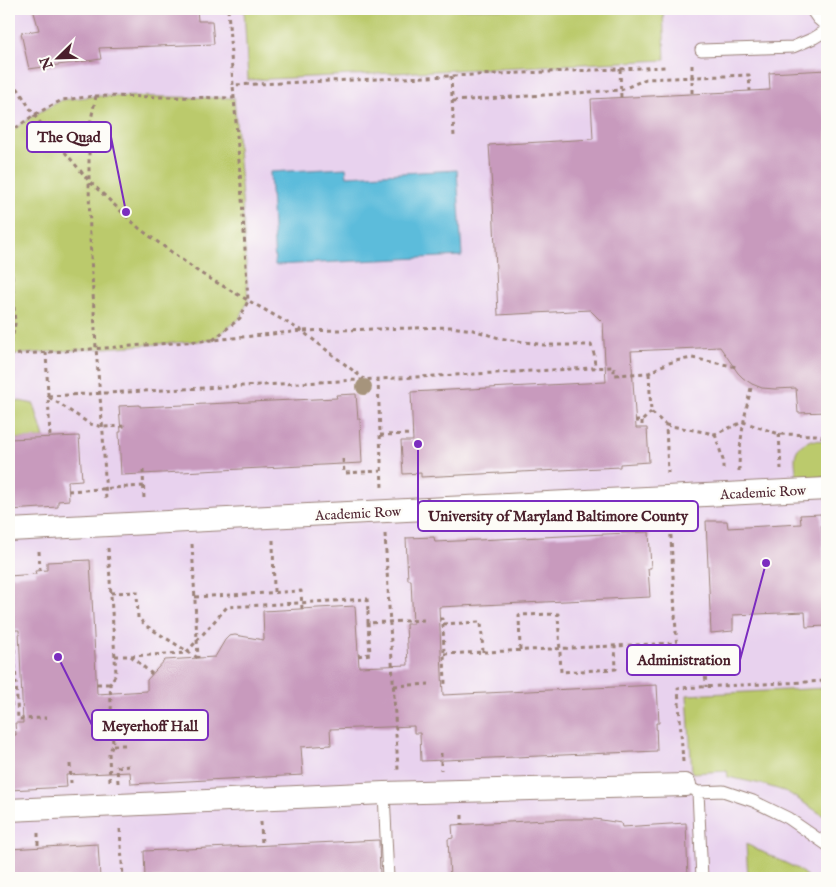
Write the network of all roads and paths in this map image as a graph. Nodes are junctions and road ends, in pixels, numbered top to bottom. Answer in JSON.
{"nodes":[{"id":1,"x":228,"y":9,"type":"edge"},
{"id":2,"x":811,"y":9,"type":"edge"},
{"id":3,"x":827,"y":28,"type":"edge"},
{"id":4,"x":701,"y":50,"type":"dead end"},
{"id":5,"x":692,"y":65,"type":"dead end"},
{"id":6,"x":667,"y":66,"type":"dead end"},
{"id":7,"x":620,"y":69,"type":"junction"},
{"id":8,"x":9,"y":74,"type":"edge"},
{"id":9,"x":451,"y":76,"type":"junction"},
{"id":10,"x":692,"y":77,"type":"junction"},
{"id":11,"x":233,"y":85,"type":"junction"},
{"id":12,"x":621,"y":90,"type":"junction"},
{"id":13,"x":750,"y":91,"type":"dead end"},
{"id":14,"x":692,"y":94,"type":"dead end"},
{"id":15,"x":96,"y":96,"type":"junction"},
{"id":16,"x":234,"y":98,"type":"junction"},
{"id":17,"x":621,"y":98,"type":"dead end"},
{"id":18,"x":453,"y":102,"type":"junction"},
{"id":19,"x":34,"y":115,"type":"junction"},
{"id":20,"x":9,"y":133,"type":"edge"},
{"id":21,"x":454,"y":137,"type":"dead end"},
{"id":22,"x":89,"y":181,"type":"junction"},
{"id":23,"x":9,"y":227,"type":"edge"},
{"id":24,"x":11,"y":282,"type":"edge"},
{"id":25,"x":248,"y":301,"type":"junction"},
{"id":26,"x":9,"y":324,"type":"edge"},
{"id":27,"x":15,"y":324,"type":"junction"},
{"id":28,"x":302,"y":331,"type":"junction"},
{"id":29,"x":213,"y":340,"type":"junction"},
{"id":30,"x":96,"y":348,"type":"junction"},
{"id":31,"x":46,"y":352,"type":"junction"},
{"id":32,"x":9,"y":354,"type":"edge"},
{"id":33,"x":737,"y":367,"type":"dead end"},
{"id":34,"x":594,"y":368,"type":"junction"},
{"id":35,"x":649,"y":373,"type":"junction"},
{"id":36,"x":378,"y":379,"type":"junction"},
{"id":37,"x":364,"y":380,"type":"junction"},
{"id":38,"x":752,"y":384,"type":"dead end"},
{"id":39,"x":100,"y":393,"type":"junction"},
{"id":40,"x":48,"y":396,"type":"junction"},
{"id":41,"x":651,"y":412,"type":"junction"},
{"id":42,"x":635,"y":421,"type":"dead end"},
{"id":43,"x":642,"y":421,"type":"junction"},
{"id":44,"x":743,"y":422,"type":"junction"},
{"id":45,"x":666,"y":425,"type":"junction"},
{"id":46,"x":127,"y":426,"type":"dead end"},
{"id":47,"x":103,"y":427,"type":"junction"},
{"id":48,"x":642,"y":428,"type":"dead end"},
{"id":49,"x":407,"y":434,"type":"junction"},
{"id":50,"x":413,"y":434,"type":"dead end"},
{"id":51,"x":716,"y":434,"type":"junction"},
{"id":52,"x":778,"y":434,"type":"junction"},
{"id":53,"x":380,"y":436,"type":"junction"},
{"id":54,"x":50,"y":437,"type":"dead end"},
{"id":55,"x":827,"y":438,"type":"edge"},
{"id":56,"x":408,"y":441,"type":"dead end"},
{"id":57,"x":343,"y":459,"type":"dead end"},
{"id":58,"x":143,"y":470,"type":"dead end"},
{"id":59,"x":382,"y":471,"type":"junction"},
{"id":60,"x":144,"y":486,"type":"junction"},
{"id":61,"x":732,"y":487,"type":"junction"},
{"id":62,"x":106,"y":489,"type":"junction"},
{"id":63,"x":827,"y":489,"type":"edge"},
{"id":64,"x":68,"y":491,"type":"dead end"},
{"id":65,"x":782,"y":491,"type":"junction"},
{"id":66,"x":668,"y":497,"type":"junction"},
{"id":67,"x":384,"y":511,"type":"junction"},
{"id":68,"x":272,"y":517,"type":"junction"},
{"id":69,"x":191,"y":521,"type":"junction"},
{"id":70,"x":145,"y":523,"type":"junction"},
{"id":71,"x":107,"y":525,"type":"junction"},
{"id":72,"x":9,"y":530,"type":"edge"},
{"id":73,"x":385,"y":540,"type":"dead end"},
{"id":74,"x":9,"y":552,"type":"edge"},
{"id":75,"x":110,"y":574,"type":"dead end"},
{"id":76,"x":274,"y":592,"type":"junction"},
{"id":77,"x":111,"y":593,"type":"junction"},
{"id":78,"x":195,"y":597,"type":"junction"},
{"id":79,"x":302,"y":609,"type":"dead end"},
{"id":80,"x":439,"y":619,"type":"dead end"},
{"id":81,"x":425,"y":620,"type":"dead end"},
{"id":82,"x":390,"y":622,"type":"junction"},
{"id":83,"x":368,"y":623,"type":"junction"},
{"id":84,"x":443,"y":624,"type":"junction"},
{"id":85,"x":676,"y":643,"type":"junction"},
{"id":86,"x":615,"y":646,"type":"junction"},
{"id":87,"x":559,"y":648,"type":"junction"},
{"id":88,"x":520,"y":650,"type":"junction"},
{"id":89,"x":483,"y":652,"type":"junction"},
{"id":90,"x":444,"y":654,"type":"junction"},
{"id":91,"x":115,"y":656,"type":"junction"},
{"id":92,"x":131,"y":656,"type":"junction"},
{"id":93,"x":358,"y":656,"type":"dead end"},
{"id":94,"x":9,"y":659,"type":"edge"},
{"id":95,"x":14,"y":659,"type":"junction"},
{"id":96,"x":152,"y":674,"type":"dead end"},
{"id":97,"x":827,"y":681,"type":"edge"},
{"id":98,"x":96,"y":684,"type":"dead end"},
{"id":99,"x":110,"y":684,"type":"junction"},
{"id":100,"x":429,"y":684,"type":"dead end"},
{"id":101,"x":442,"y":684,"type":"dead end"},
{"id":102,"x":394,"y":686,"type":"junction"},
{"id":103,"x":706,"y":687,"type":"junction"},
{"id":104,"x":17,"y":704,"type":"junction"},
{"id":105,"x":9,"y":705,"type":"edge"},
{"id":106,"x":46,"y":718,"type":"dead end"},
{"id":107,"x":397,"y":740,"type":"dead end"},
{"id":108,"x":113,"y":745,"type":"junction"},
{"id":109,"x":129,"y":745,"type":"dead end"},
{"id":110,"x":110,"y":774,"type":"dead end"},
{"id":111,"x":691,"y":789,"type":"junction"},
{"id":112,"x":384,"y":793,"type":"junction"},
{"id":113,"x":9,"y":810,"type":"edge"},
{"id":114,"x":827,"y":845,"type":"edge"},
{"id":115,"x":121,"y":850,"type":"dead end"},
{"id":116,"x":123,"y":878,"type":"edge"},
{"id":117,"x":388,"y":878,"type":"edge"},
{"id":118,"x":702,"y":878,"type":"edge"}],
"edges":[{"from":1,"to":11,"type":"path"},
{"from":2,"to":3,"type":"lane"},
{"from":3,"to":4,"type":"lane"},
{"from":5,"to":10,"type":"path"},
{"from":6,"to":7,"type":"path"},
{"from":7,"to":9,"type":"path"},
{"from":7,"to":12,"type":"path"},
{"from":8,"to":19,"type":"path"},
{"from":9,"to":11,"type":"path"},
{"from":9,"to":18,"type":"path"},
{"from":10,"to":12,"type":"path"},
{"from":10,"to":13,"type":"path"},
{"from":10,"to":14,"type":"path"},
{"from":11,"to":16,"type":"path"},
{"from":12,"to":17,"type":"path"},
{"from":12,"to":18,"type":"path"},
{"from":15,"to":16,"type":"path"},
{"from":15,"to":19,"type":"path"},
{"from":15,"to":22,"type":"path"},
{"from":16,"to":25,"type":"path"},
{"from":18,"to":21,"type":"path"},
{"from":19,"to":20,"type":"path"},
{"from":19,"to":22,"type":"path"},
{"from":22,"to":25,"type":"path"},
{"from":22,"to":30,"type":"path"},
{"from":23,"to":24,"type":"path"},
{"from":24,"to":27,"type":"path"},
{"from":25,"to":28,"type":"path"},
{"from":25,"to":29,"type":"path"},
{"from":26,"to":27,"type":"path"},
{"from":27,"to":32,"type":"path"},
{"from":28,"to":29,"type":"path"},
{"from":28,"to":34,"type":"path"},
{"from":28,"to":37,"type":"path"},
{"from":29,"to":30,"type":"path"},
{"from":30,"to":31,"type":"path"},
{"from":30,"to":39,"type":"path"},
{"from":31,"to":32,"type":"path"},
{"from":31,"to":40,"type":"path"},
{"from":33,"to":35,"type":"path"},
{"from":34,"to":35,"type":"path"},
{"from":34,"to":36,"type":"path"},
{"from":35,"to":41,"type":"path"},
{"from":36,"to":37,"type":"path"},
{"from":36,"to":53,"type":"path"},
{"from":37,"to":39,"type":"path"},
{"from":38,"to":44,"type":"path"},
{"from":39,"to":40,"type":"path"},
{"from":39,"to":47,"type":"path"},
{"from":40,"to":47,"type":"path"},
{"from":40,"to":54,"type":"path"},
{"from":41,"to":43,"type":"path"},
{"from":41,"to":45,"type":"path"},
{"from":42,"to":43,"type":"path"},
{"from":43,"to":48,"type":"path"},
{"from":44,"to":51,"type":"path"},
{"from":44,"to":52,"type":"path"},
{"from":44,"to":61,"type":"path"},
{"from":45,"to":51,"type":"path"},
{"from":45,"to":66,"type":"path"},
{"from":46,"to":47,"type":"path"},
{"from":47,"to":62,"type":"path"},
{"from":49,"to":50,"type":"path"},
{"from":49,"to":53,"type":"path"},
{"from":49,"to":56,"type":"path"},
{"from":51,"to":61,"type":"path"},
{"from":52,"to":55,"type":"path"},
{"from":52,"to":65,"type":"path"},
{"from":53,"to":59,"type":"path"},
{"from":57,"to":59,"type":"path"},
{"from":58,"to":60,"type":"path"},
{"from":59,"to":67,"type":"path"},
{"from":60,"to":62,"type":"path"},
{"from":60,"to":70,"type":"path"},
{"from":61,"to":65,"type":"street","name":"Academic Row"},
{"from":61,"to":66,"type":"street","name":"Academic Row"},
{"from":62,"to":64,"type":"path"},
{"from":62,"to":71,"type":"path"},
{"from":63,"to":65,"type":"street","name":"Academic Row"},
{"from":66,"to":67,"type":"street","name":"Academic Row"},
{"from":66,"to":85,"type":"path"},
{"from":67,"to":68,"type":"street","name":"Academic Row"},
{"from":68,"to":69,"type":"street","name":"Academic Row"},
{"from":68,"to":76,"type":"path"},
{"from":69,"to":70,"type":"street","name":"Academic Row"},
{"from":69,"to":78,"type":"path"},
{"from":70,"to":71,"type":"street","name":"Academic Row"},
{"from":71,"to":72,"type":"street","name":"Academic Row"},
{"from":73,"to":82,"type":"path"},
{"from":74,"to":95,"type":"path"},
{"from":75,"to":77,"type":"path"},
{"from":76,"to":78,"type":"path"},
{"from":76,"to":79,"type":"path"},
{"from":77,"to":78,"type":"path"},
{"from":77,"to":91,"type":"path"},
{"from":80,"to":84,"type":"path"},
{"from":81,"to":82,"type":"path"},
{"from":82,"to":83,"type":"path"},
{"from":82,"to":102,"type":"path"},
{"from":83,"to":92,"type":"path","bridge":true},
{"from":83,"to":93,"type":"path"},
{"from":84,"to":89,"type":"path"},
{"from":84,"to":90,"type":"path"},
{"from":85,"to":86,"type":"path"},
{"from":85,"to":103,"type":"path"},
{"from":86,"to":87,"type":"path"},
{"from":86,"to":87,"type":"path"},
{"from":87,"to":88,"type":"path"},
{"from":87,"to":88,"type":"path"},
{"from":88,"to":89,"type":"path"},
{"from":89,"to":90,"type":"path"},
{"from":90,"to":101,"type":"path"},
{"from":91,"to":92,"type":"path"},
{"from":91,"to":99,"type":"path"},
{"from":92,"to":96,"type":"path"},
{"from":94,"to":95,"type":"path"},
{"from":95,"to":104,"type":"path"},
{"from":97,"to":103,"type":"path"},
{"from":98,"to":99,"type":"path"},
{"from":99,"to":108,"type":"path"},
{"from":100,"to":102,"type":"path"},
{"from":102,"to":107,"type":"path"},
{"from":103,"to":111,"type":"path"},
{"from":104,"to":105,"type":"path"},
{"from":104,"to":106,"type":"path"},
{"from":108,"to":109,"type":"path"},
{"from":108,"to":110,"type":"path"},
{"from":111,"to":112,"type":"street"},
{"from":111,"to":114,"type":"lane"},
{"from":111,"to":118,"type":"lane"},
{"from":112,"to":113,"type":"street"},
{"from":112,"to":117,"type":"lane"},
{"from":115,"to":116,"type":"path"}]}
